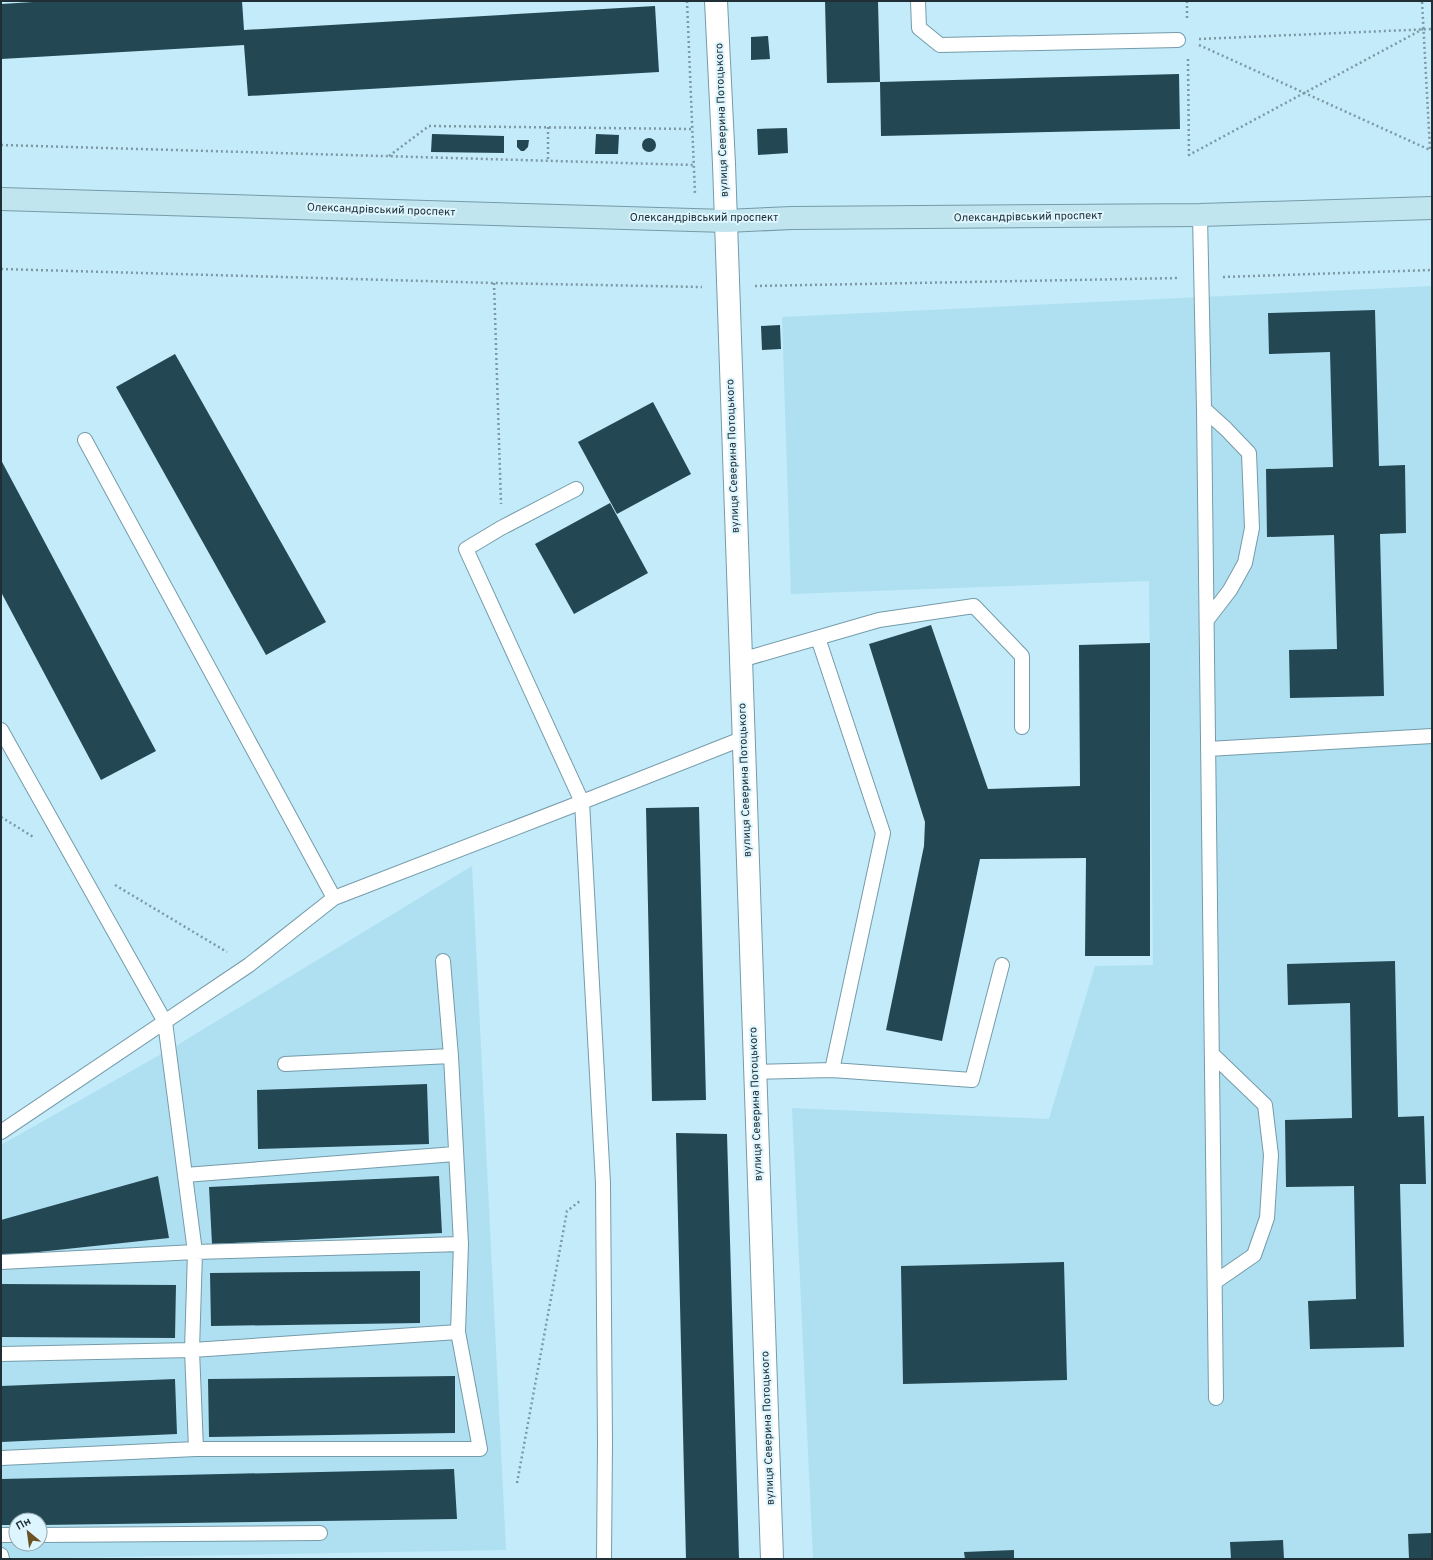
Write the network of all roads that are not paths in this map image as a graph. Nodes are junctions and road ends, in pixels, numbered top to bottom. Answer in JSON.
{"nodes":[{"id":1,"x":716,"y":1,"type":"edge"},
{"id":2,"x":918,"y":1,"type":"edge"},
{"id":3,"x":1183,"y":40,"type":"road end"},
{"id":4,"x":1,"y":200,"type":"edge"},
{"id":5,"x":1432,"y":208,"type":"edge"},
{"id":6,"x":1200,"y":215,"type":"junction"},
{"id":7,"x":726,"y":220,"type":"junction"},
{"id":8,"x":1204,"y":409,"type":"junction"},
{"id":9,"x":85,"y":440,"type":"dead end"},
{"id":10,"x":576,"y":489,"type":"dead end"},
{"id":11,"x":1207,"y":620,"type":"junction"},
{"id":12,"x":818,"y":638,"type":"junction"},
{"id":13,"x":741,"y":660,"type":"junction"},
{"id":14,"x":1022,"y":727,"type":"dead end"},
{"id":15,"x":1,"y":730,"type":"edge"},
{"id":16,"x":1432,"y":736,"type":"edge"},
{"id":17,"x":744,"y":738,"type":"junction"},
{"id":18,"x":1208,"y":749,"type":"junction"},
{"id":19,"x":582,"y":802,"type":"junction"},
{"id":20,"x":334,"y":898,"type":"junction"},
{"id":21,"x":443,"y":961,"type":"dead end"},
{"id":22,"x":1002,"y":965,"type":"dead end"},
{"id":23,"x":165,"y":1022,"type":"junction"},
{"id":24,"x":1212,"y":1054,"type":"junction"},
{"id":25,"x":451,"y":1056,"type":"junction"},
{"id":26,"x":285,"y":1064,"type":"dead end"},
{"id":27,"x":832,"y":1070,"type":"junction"},
{"id":28,"x":755,"y":1072,"type":"junction"},
{"id":29,"x":1,"y":1132,"type":"edge"},
{"id":30,"x":455,"y":1154,"type":"junction"},
{"id":31,"x":185,"y":1174,"type":"junction"},
{"id":32,"x":461,"y":1244,"type":"junction"},
{"id":33,"x":195,"y":1252,"type":"junction"},
{"id":34,"x":1,"y":1262,"type":"edge"},
{"id":35,"x":1215,"y":1282,"type":"junction"},
{"id":36,"x":458,"y":1332,"type":"junction"},
{"id":37,"x":192,"y":1350,"type":"junction"},
{"id":38,"x":1,"y":1354,"type":"edge"},
{"id":39,"x":1216,"y":1398,"type":"dead end"},
{"id":40,"x":196,"y":1450,"type":"junction"},
{"id":41,"x":1,"y":1458,"type":"edge"},
{"id":42,"x":320,"y":1533,"type":"dead end"},
{"id":43,"x":48,"y":1535,"type":"edge"},
{"id":44,"x":1,"y":1555,"type":"edge"},
{"id":45,"x":2,"y":1559,"type":"edge"},
{"id":46,"x":604,"y":1559,"type":"edge"},
{"id":47,"x":772,"y":1559,"type":"edge"}],
"edges":[{"from":1,"to":7,"type":"street","name":"вулиця Северина Потоцького"},
{"from":2,"to":3,"type":"lane"},
{"from":4,"to":7,"type":"main road","name":"Олександрівський проспект"},
{"from":5,"to":6,"type":"main road","name":"Олександрівський проспект"},
{"from":6,"to":7,"type":"main road","name":"Олександрівський проспект"},
{"from":6,"to":8,"type":"lane"},
{"from":7,"to":13,"type":"street","name":"вулиця Северина Потоцького"},
{"from":8,"to":11,"type":"lane"},
{"from":8,"to":11,"type":"lane"},
{"from":9,"to":20,"type":"lane"},
{"from":10,"to":19,"type":"lane"},
{"from":11,"to":18,"type":"lane"},
{"from":12,"to":13,"type":"lane"},
{"from":12,"to":14,"type":"lane"},
{"from":12,"to":27,"type":"lane"},
{"from":13,"to":17,"type":"street","name":"вулиця Северина Потоцького"},
{"from":15,"to":23,"type":"lane"},
{"from":16,"to":18,"type":"lane"},
{"from":17,"to":19,"type":"lane"},
{"from":17,"to":28,"type":"street","name":"вулиця Северина Потоцького"},
{"from":18,"to":24,"type":"lane"},
{"from":19,"to":20,"type":"lane"},
{"from":19,"to":46,"type":"lane"},
{"from":20,"to":23,"type":"lane"},
{"from":21,"to":25,"type":"lane"},
{"from":22,"to":27,"type":"lane"},
{"from":23,"to":29,"type":"lane"},
{"from":23,"to":31,"type":"lane"},
{"from":24,"to":35,"type":"lane"},
{"from":24,"to":35,"type":"lane"},
{"from":25,"to":26,"type":"lane"},
{"from":25,"to":30,"type":"lane"},
{"from":27,"to":28,"type":"lane"},
{"from":28,"to":47,"type":"street","name":"вулиця Северина Потоцького"},
{"from":30,"to":31,"type":"lane"},
{"from":30,"to":32,"type":"lane"},
{"from":31,"to":33,"type":"lane"},
{"from":32,"to":33,"type":"lane"},
{"from":32,"to":36,"type":"lane"},
{"from":33,"to":34,"type":"lane"},
{"from":33,"to":37,"type":"lane"},
{"from":35,"to":39,"type":"lane"},
{"from":36,"to":37,"type":"lane"},
{"from":36,"to":40,"type":"lane"},
{"from":37,"to":38,"type":"lane"},
{"from":37,"to":40,"type":"lane"},
{"from":40,"to":41,"type":"lane"},
{"from":42,"to":43,"type":"lane"},
{"from":44,"to":45,"type":"lane"}]}
